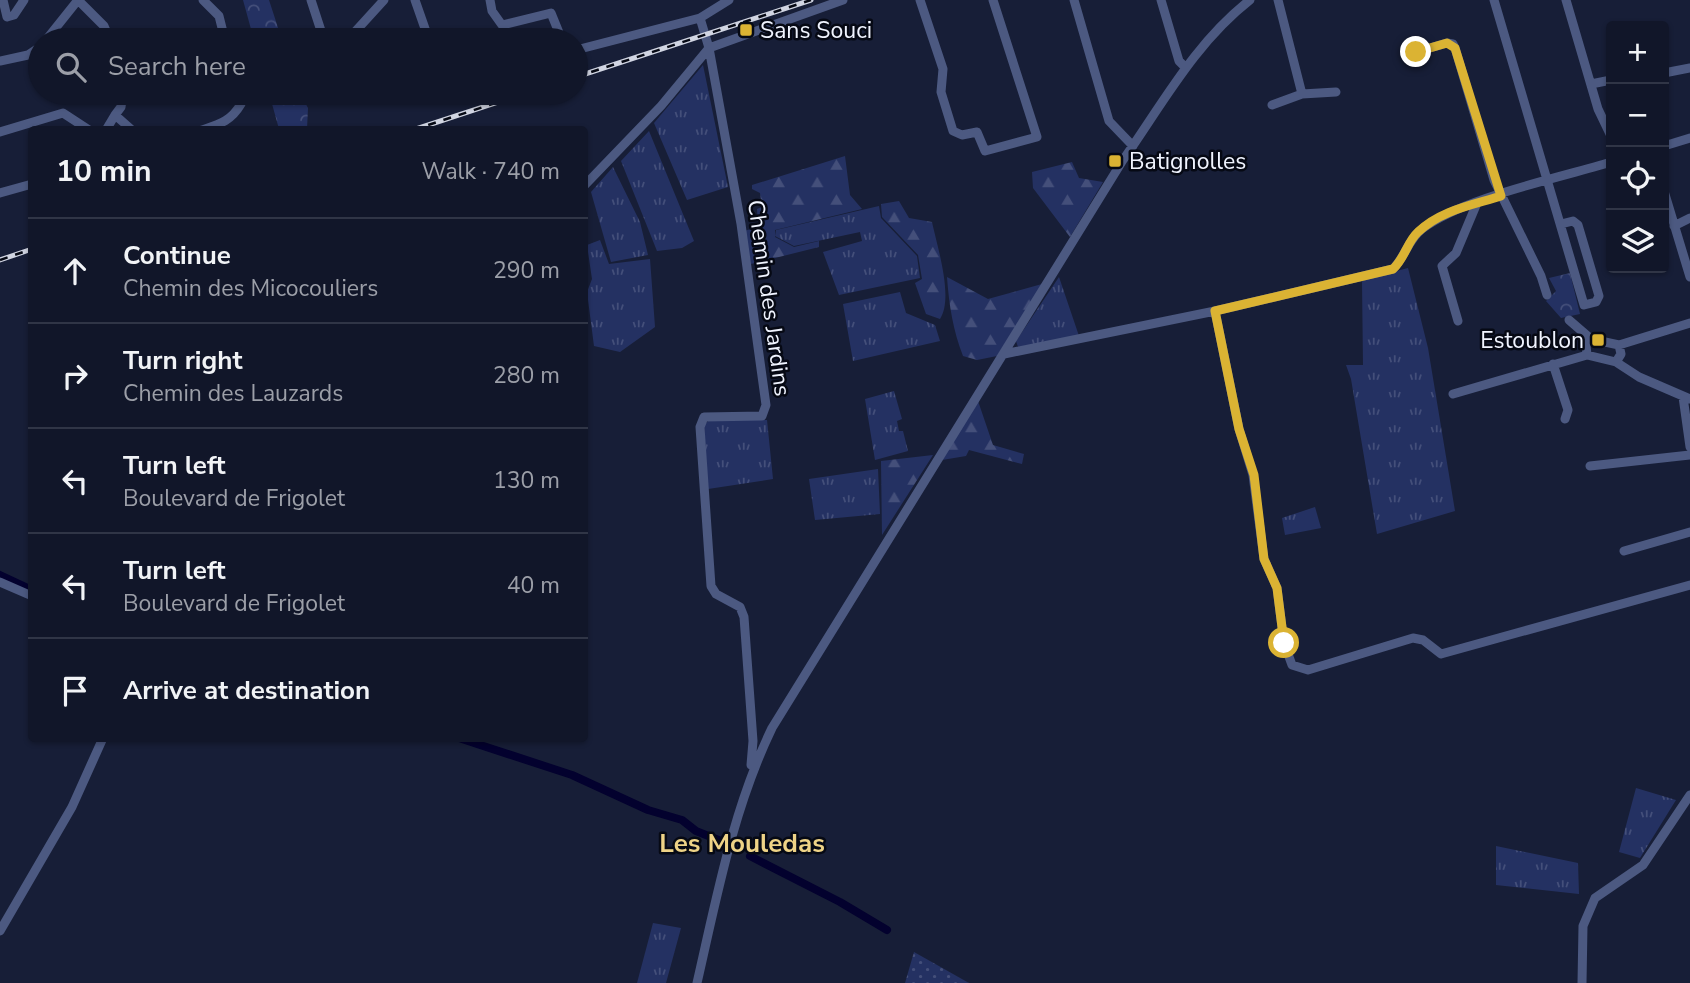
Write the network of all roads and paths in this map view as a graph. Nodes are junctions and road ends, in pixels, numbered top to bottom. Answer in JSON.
{"nodes":[{"id":1,"x":3,"y":0,"type":"edge"},
{"id":2,"x":24,"y":0,"type":"edge"},
{"id":3,"x":78,"y":0,"type":"edge"},
{"id":4,"x":203,"y":0,"type":"edge"},
{"id":5,"x":311,"y":0,"type":"edge"},
{"id":6,"x":384,"y":0,"type":"edge"},
{"id":7,"x":415,"y":0,"type":"edge"},
{"id":8,"x":490,"y":0,"type":"edge"},
{"id":9,"x":730,"y":0,"type":"edge"},
{"id":10,"x":843,"y":0,"type":"edge"},
{"id":11,"x":920,"y":0,"type":"edge"},
{"id":12,"x":993,"y":0,"type":"edge"},
{"id":13,"x":1074,"y":0,"type":"edge"},
{"id":14,"x":1161,"y":0,"type":"edge"},
{"id":15,"x":1250,"y":0,"type":"edge"},
{"id":16,"x":1278,"y":0,"type":"edge"},
{"id":17,"x":1494,"y":0,"type":"edge"},
{"id":18,"x":1566,"y":0,"type":"edge"},
{"id":19,"x":700,"y":18,"type":"junction"},
{"id":20,"x":56,"y":28,"type":"edge"},
{"id":21,"x":105,"y":28,"type":"edge"},
{"id":22,"x":222,"y":28,"type":"edge"},
{"id":23,"x":320,"y":28,"type":"edge"},
{"id":24,"x":358,"y":28,"type":"edge"},
{"id":25,"x":425,"y":28,"type":"edge"},
{"id":26,"x":557,"y":28,"type":"edge"},
{"id":27,"x":588,"y":47,"type":"edge"},
{"id":28,"x":709,"y":48,"type":"junction"},
{"id":29,"x":1416,"y":52,"type":"dead end"},
{"id":30,"x":28,"y":55,"type":"edge"},
{"id":31,"x":0,"y":61,"type":"edge"},
{"id":32,"x":1185,"y":67,"type":"junction"},
{"id":33,"x":1690,"y":68,"type":"edge"},
{"id":34,"x":1669,"y":72,"type":"edge"},
{"id":35,"x":1606,"y":81,"type":"edge"},
{"id":36,"x":1591,"y":84,"type":"junction"},
{"id":37,"x":1336,"y":92,"type":"dead end"},
{"id":38,"x":1302,"y":94,"type":"junction"},
{"id":39,"x":121,"y":105,"type":"edge"},
{"id":40,"x":240,"y":105,"type":"edge"},
{"id":41,"x":1272,"y":105,"type":"dead end"},
{"id":42,"x":115,"y":115,"type":"junction"},
{"id":43,"x":1606,"y":123,"type":"edge"},
{"id":44,"x":83,"y":126,"type":"edge"},
{"id":45,"x":108,"y":126,"type":"edge"},
{"id":46,"x":127,"y":126,"type":"edge"},
{"id":47,"x":214,"y":126,"type":"edge"},
{"id":48,"x":0,"y":132,"type":"edge"},
{"id":49,"x":1690,"y":138,"type":"edge"},
{"id":50,"x":1669,"y":144,"type":"edge"},
{"id":51,"x":1133,"y":146,"type":"junction"},
{"id":52,"x":1606,"y":164,"type":"edge"},
{"id":53,"x":1549,"y":181,"type":"junction"},
{"id":54,"x":588,"y":182,"type":"edge"},
{"id":55,"x":28,"y":185,"type":"edge"},
{"id":56,"x":0,"y":193,"type":"edge"},
{"id":57,"x":1501,"y":196,"type":"junction"},
{"id":58,"x":1477,"y":204,"type":"junction"},
{"id":59,"x":1669,"y":208,"type":"edge"},
{"id":60,"x":1690,"y":218,"type":"edge"},
{"id":61,"x":1561,"y":224,"type":"junction"},
{"id":62,"x":1674,"y":226,"type":"junction"},
{"id":63,"x":1689,"y":273,"type":"edge"},
{"id":64,"x":1547,"y":295,"type":"dead end"},
{"id":65,"x":1215,"y":311,"type":"junction"},
{"id":66,"x":1569,"y":320,"type":"dead end"},
{"id":67,"x":1458,"y":321,"type":"dead end"},
{"id":68,"x":1690,"y":323,"type":"edge"},
{"id":69,"x":1591,"y":338,"type":"junction"},
{"id":70,"x":1619,"y":345,"type":"junction"},
{"id":71,"x":1004,"y":354,"type":"junction"},
{"id":72,"x":1587,"y":355,"type":"junction"},
{"id":73,"x":1616,"y":362,"type":"junction"},
{"id":74,"x":1553,"y":365,"type":"junction"},
{"id":75,"x":1453,"y":394,"type":"dead end"},
{"id":76,"x":1686,"y":398,"type":"edge"},
{"id":77,"x":1565,"y":419,"type":"dead end"},
{"id":78,"x":1690,"y":447,"type":"edge"},
{"id":79,"x":1690,"y":455,"type":"edge"},
{"id":80,"x":1590,"y":466,"type":"dead end"},
{"id":81,"x":1690,"y":532,"type":"edge"},
{"id":82,"x":1624,"y":551,"type":"dead end"},
{"id":83,"x":0,"y":582,"type":"edge"},
{"id":84,"x":1690,"y":585,"type":"edge"},
{"id":85,"x":28,"y":594,"type":"edge"},
{"id":86,"x":751,"y":724,"type":"junction"},
{"id":87,"x":772,"y":728,"type":"junction"},
{"id":88,"x":101,"y":742,"type":"edge"},
{"id":89,"x":751,"y":774,"type":"junction"},
{"id":90,"x":1690,"y":795,"type":"edge"},
{"id":91,"x":0,"y":931,"type":"edge"},
{"id":92,"x":697,"y":983,"type":"edge"},
{"id":93,"x":1582,"y":983,"type":"edge"}],
"edges":[{"from":1,"to":2,"type":"street"},
{"from":3,"to":20,"type":"street"},
{"from":3,"to":21,"type":"street"},
{"from":4,"to":22,"type":"street"},
{"from":5,"to":23,"type":"street"},
{"from":6,"to":24,"type":"street"},
{"from":7,"to":25,"type":"street"},
{"from":8,"to":26,"type":"street"},
{"from":9,"to":19,"type":"street"},
{"from":10,"to":28,"type":"street"},
{"from":11,"to":12,"type":"street"},
{"from":13,"to":51,"type":"street"},
{"from":14,"to":32,"type":"street"},
{"from":15,"to":32,"type":"street"},
{"from":16,"to":38,"type":"street"},
{"from":17,"to":53,"type":"street"},
{"from":18,"to":36,"type":"street"},
{"from":19,"to":27,"type":"street"},
{"from":19,"to":28,"type":"street"},
{"from":28,"to":54,"type":"street"},
{"from":28,"to":86,"type":"street","name":"Chemin des Jardins"},
{"from":29,"to":57,"type":"street"},
{"from":30,"to":31,"type":"street"},
{"from":32,"to":51,"type":"street"},
{"from":33,"to":34,"type":"street"},
{"from":35,"to":36,"type":"street"},
{"from":36,"to":43,"type":"street"},
{"from":37,"to":38,"type":"street"},
{"from":38,"to":41,"type":"street"},
{"from":39,"to":42,"type":"street"},
{"from":40,"to":47,"type":"street"},
{"from":42,"to":45,"type":"street"},
{"from":42,"to":46,"type":"street"},
{"from":44,"to":48,"type":"street"},
{"from":49,"to":50,"type":"street"},
{"from":51,"to":71,"type":"street"},
{"from":52,"to":53,"type":"street"},
{"from":53,"to":57,"type":"street"},
{"from":53,"to":61,"type":"street"},
{"from":55,"to":56,"type":"street"},
{"from":57,"to":58,"type":"street"},
{"from":57,"to":64,"type":"street"},
{"from":58,"to":65,"type":"street"},
{"from":58,"to":67,"type":"street"},
{"from":59,"to":62,"type":"street"},
{"from":60,"to":62,"type":"street"},
{"from":61,"to":61,"type":"street"},
{"from":62,"to":63,"type":"street"},
{"from":65,"to":71,"type":"street"},
{"from":65,"to":84,"type":"street"},
{"from":66,"to":69,"type":"street"},
{"from":68,"to":70,"type":"street"},
{"from":69,"to":70,"type":"street"},
{"from":69,"to":72,"type":"street"},
{"from":70,"to":73,"type":"street"},
{"from":71,"to":87,"type":"street"},
{"from":72,"to":73,"type":"street"},
{"from":72,"to":74,"type":"street"},
{"from":73,"to":76,"type":"street"},
{"from":74,"to":75,"type":"street"},
{"from":74,"to":77,"type":"street"},
{"from":76,"to":78,"type":"street"},
{"from":79,"to":80,"type":"street"},
{"from":81,"to":82,"type":"street"},
{"from":83,"to":85,"type":"street"},
{"from":86,"to":87,"type":"street"},
{"from":86,"to":89,"type":"street","name":"Chemin des Jardins"},
{"from":87,"to":89,"type":"street"},
{"from":88,"to":91,"type":"street"},
{"from":89,"to":92,"type":"street"},
{"from":90,"to":93,"type":"street"}]}
